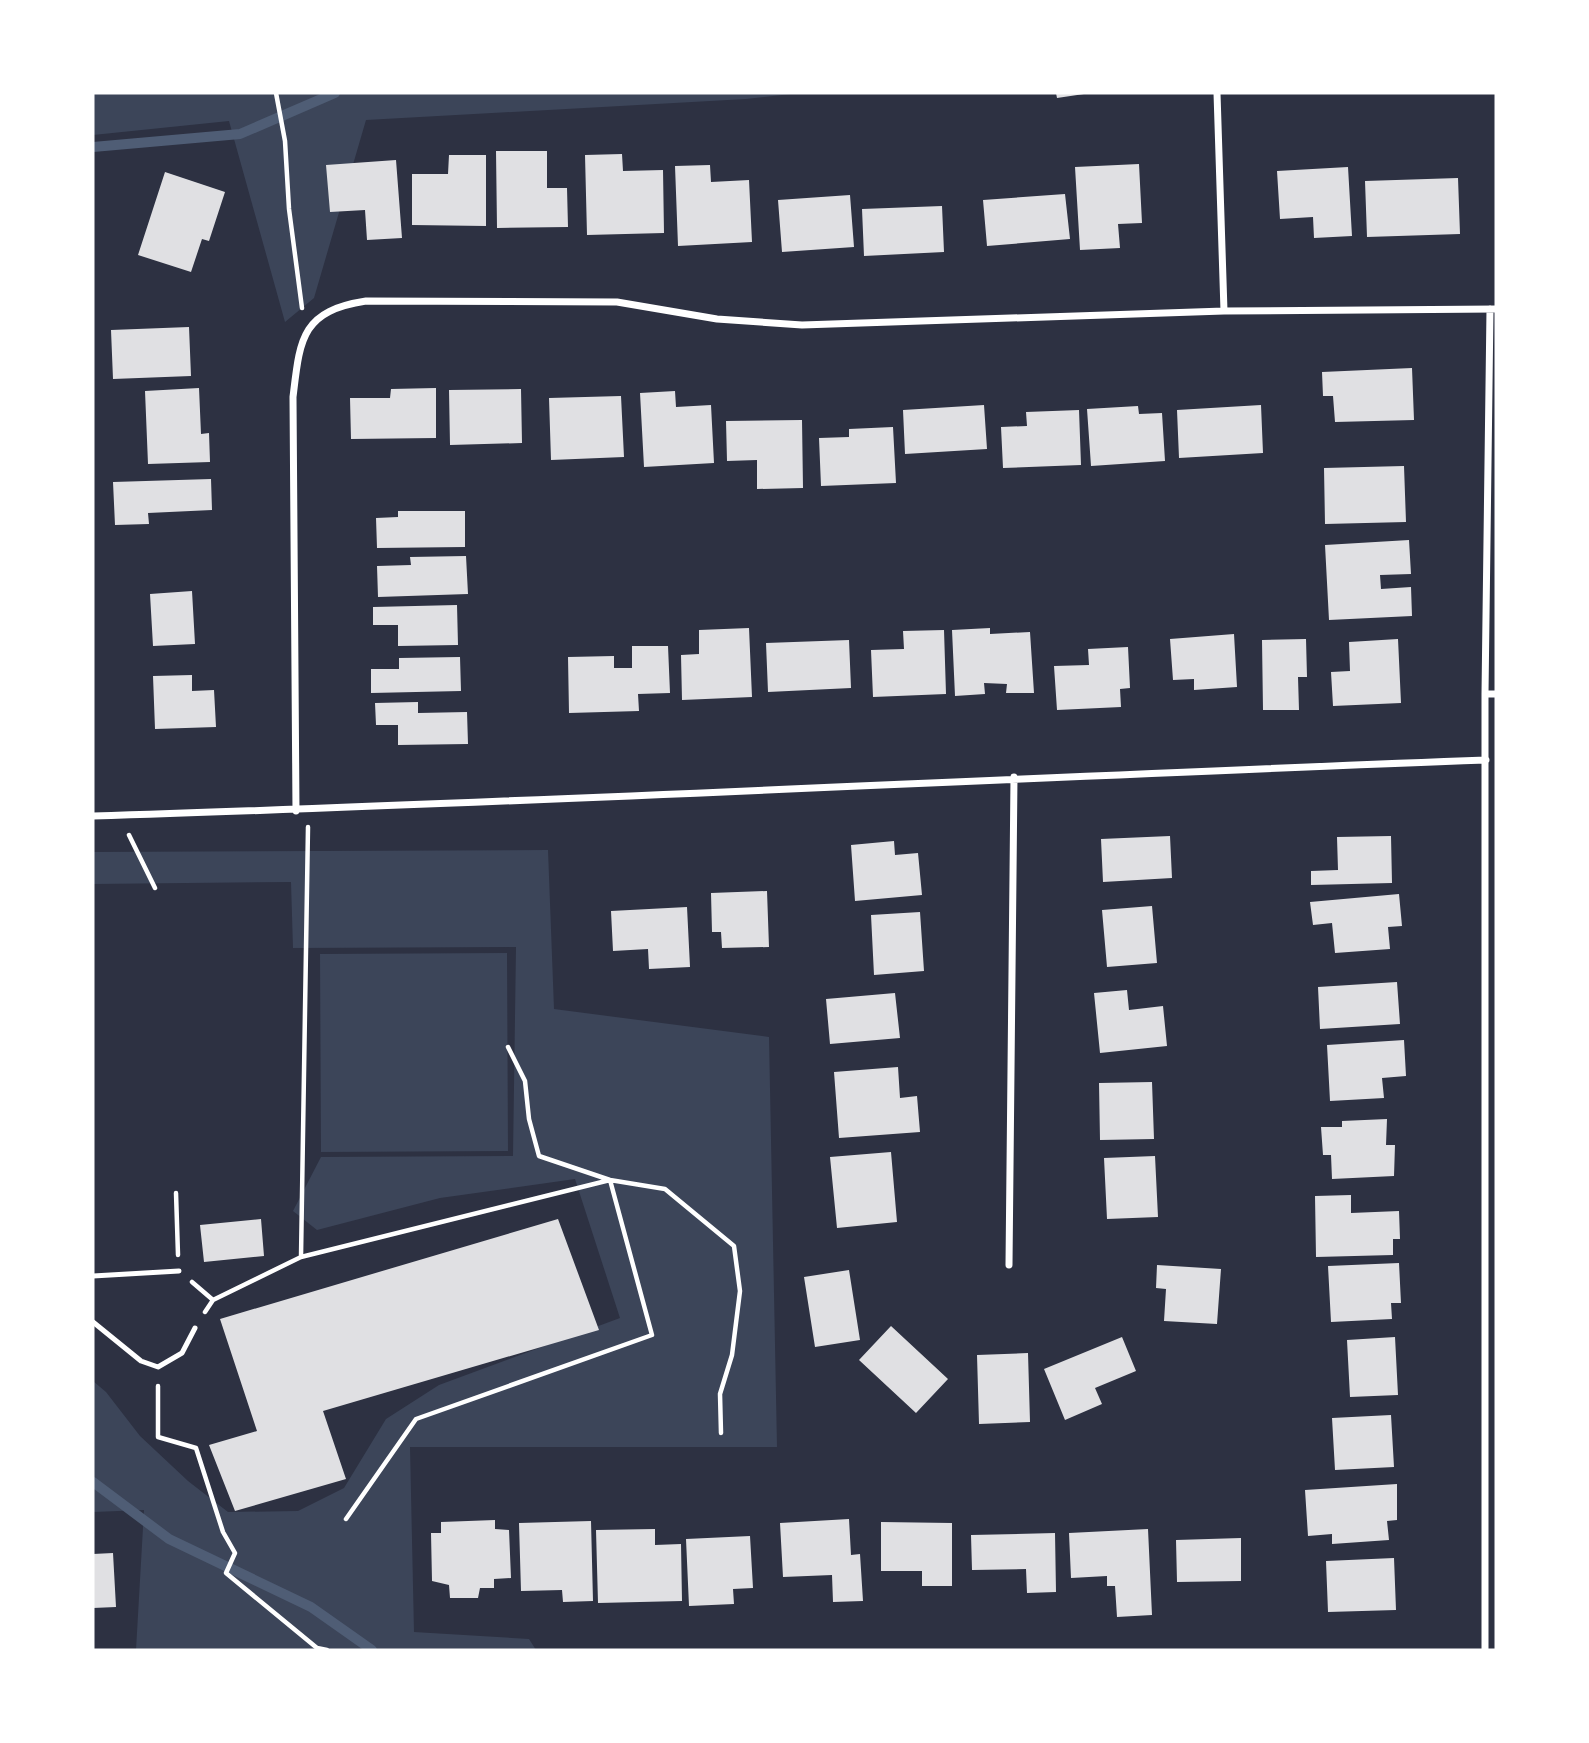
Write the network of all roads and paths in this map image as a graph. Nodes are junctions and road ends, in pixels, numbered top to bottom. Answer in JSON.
{"nodes":[{"id":1,"x":276,"y":93,"type":"edge"},
{"id":2,"x":1217,"y":93,"type":"edge"},
{"id":3,"x":1493,"y":309,"type":"edge"},
{"id":4,"x":1224,"y":311,"type":"junction"},
{"id":5,"x":306,"y":336,"type":"junction"},
{"id":6,"x":1485,"y":694,"type":"junction"},
{"id":7,"x":1496,"y":694,"type":"edge"},
{"id":8,"x":1486,"y":760,"type":"junction"},
{"id":9,"x":1014,"y":777,"type":"junction"},
{"id":10,"x":296,"y":811,"type":"junction"},
{"id":11,"x":308,"y":811,"type":"junction"},
{"id":12,"x":120,"y":815,"type":"junction"},
{"id":13,"x":93,"y":816,"type":"edge"},
{"id":14,"x":155,"y":888,"type":"dead end"},
{"id":15,"x":508,"y":1047,"type":"dead end"},
{"id":16,"x":610,"y":1180,"type":"junction"},
{"id":17,"x":176,"y":1193,"type":"dead end"},
{"id":18,"x":178,"y":1238,"type":"dead end"},
{"id":19,"x":302,"y":1257,"type":"junction"},
{"id":20,"x":1009,"y":1265,"type":"dead end"},
{"id":21,"x":179,"y":1271,"type":"dead end"},
{"id":22,"x":93,"y":1276,"type":"edge"},
{"id":23,"x":93,"y":1322,"type":"edge"},
{"id":24,"x":195,"y":1328,"type":"joint"},
{"id":25,"x":158,"y":1367,"type":"junction"},
{"id":26,"x":721,"y":1433,"type":"dead end"},
{"id":27,"x":346,"y":1519,"type":"dead end"},
{"id":28,"x":327,"y":1650,"type":"edge"},
{"id":29,"x":1485,"y":1650,"type":"edge"}],
"edges":[{"from":1,"to":5,"type":"path"},
{"from":2,"to":4,"type":"street"},
{"from":3,"to":4,"type":"street"},
{"from":3,"to":6,"type":"street"},
{"from":4,"to":5,"type":"street"},
{"from":5,"to":10,"type":"street"},
{"from":6,"to":7,"type":"street"},
{"from":6,"to":8,"type":"street"},
{"from":8,"to":9,"type":"street"},
{"from":8,"to":29,"type":"street"},
{"from":9,"to":11,"type":"street"},
{"from":9,"to":20,"type":"street"},
{"from":10,"to":11,"type":"street"},
{"from":10,"to":12,"type":"street"},
{"from":11,"to":19,"type":"path"},
{"from":12,"to":13,"type":"street"},
{"from":12,"to":14,"type":"path"},
{"from":15,"to":16,"type":"path"},
{"from":16,"to":19,"type":"path"},
{"from":16,"to":26,"type":"path"},
{"from":16,"to":27,"type":"path"},
{"from":17,"to":18,"type":"path"},
{"from":19,"to":24,"type":"path"},
{"from":21,"to":22,"type":"lane"},
{"from":23,"to":25,"type":"lane"},
{"from":24,"to":25,"type":"lane"},
{"from":25,"to":28,"type":"path"}]}
